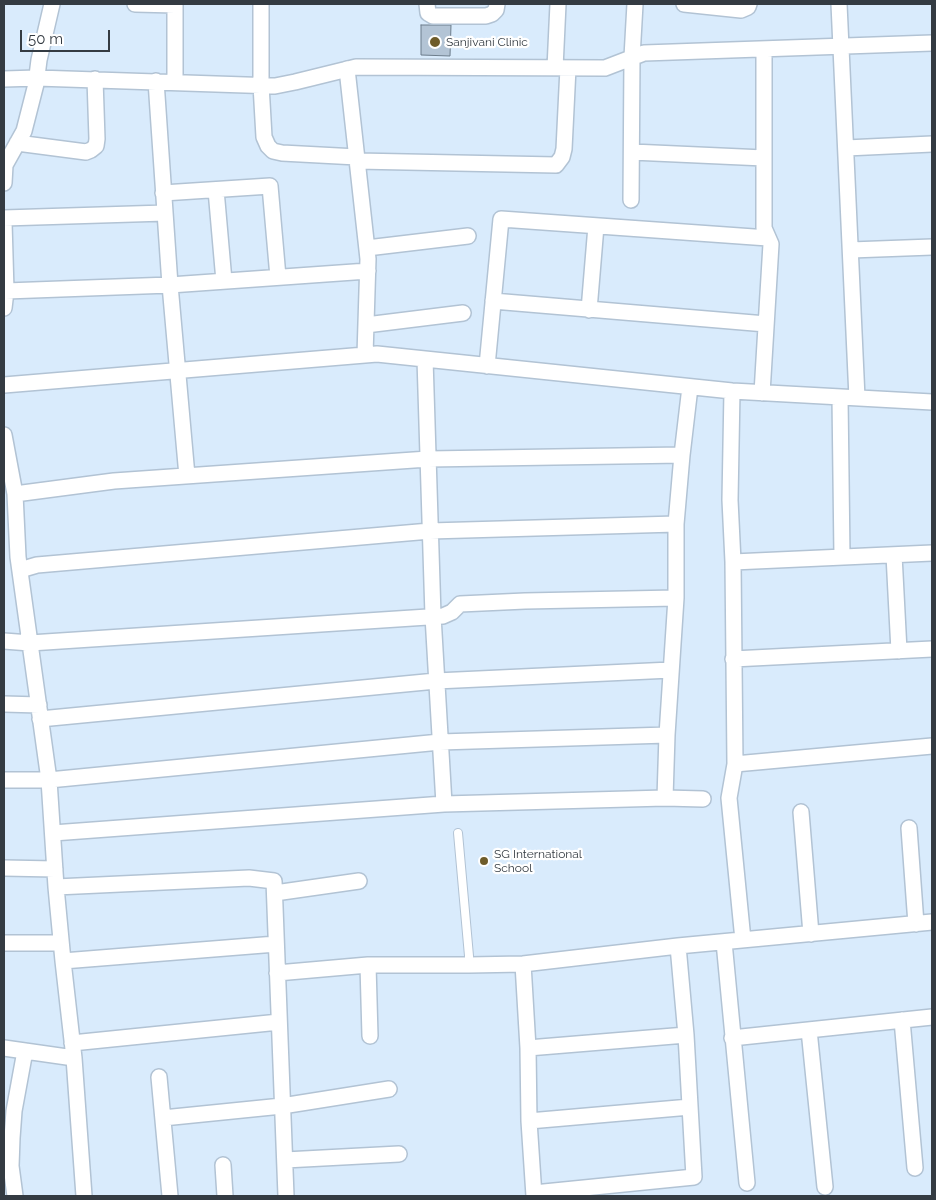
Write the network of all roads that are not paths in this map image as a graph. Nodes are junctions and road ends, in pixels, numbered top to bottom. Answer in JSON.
{"nodes":[{"id":1,"x":52,"y":4,"type":"edge"},
{"id":2,"x":135,"y":4,"type":"edge"},
{"id":3,"x":262,"y":4,"type":"edge"},
{"id":4,"x":427,"y":4,"type":"edge"},
{"id":5,"x":496,"y":4,"type":"edge"},
{"id":6,"x":558,"y":4,"type":"edge"},
{"id":7,"x":635,"y":4,"type":"edge"},
{"id":8,"x":684,"y":4,"type":"edge"},
{"id":9,"x":749,"y":4,"type":"edge"},
{"id":10,"x":839,"y":4,"type":"edge"},
{"id":11,"x":175,"y":5,"type":"edge"},
{"id":12,"x":932,"y":43,"type":"edge"},
{"id":13,"x":841,"y":47,"type":"junction"},
{"id":14,"x":764,"y":49,"type":"junction"},
{"id":15,"x":632,"y":57,"type":"junction"},
{"id":16,"x":561,"y":68,"type":"junction"},
{"id":17,"x":347,"y":69,"type":"junction"},
{"id":18,"x":37,"y":78,"type":"junction"},
{"id":19,"x":4,"y":79,"type":"edge"},
{"id":20,"x":95,"y":79,"type":"junction"},
{"id":21,"x":156,"y":81,"type":"junction"},
{"id":22,"x":175,"y":82,"type":"junction"},
{"id":23,"x":260,"y":85,"type":"junction"},
{"id":24,"x":17,"y":143,"type":"junction"},
{"id":25,"x":932,"y":144,"type":"edge"},
{"id":26,"x":846,"y":148,"type":"junction"},
{"id":27,"x":632,"y":152,"type":"junction"},
{"id":28,"x":764,"y":158,"type":"junction"},
{"id":29,"x":357,"y":159,"type":"junction"},
{"id":30,"x":5,"y":165,"type":"edge"},
{"id":31,"x":4,"y":183,"type":"edge"},
{"id":32,"x":216,"y":190,"type":"junction"},
{"id":33,"x":163,"y":193,"type":"junction"},
{"id":34,"x":631,"y":200,"type":"dead end"},
{"id":35,"x":165,"y":213,"type":"junction"},
{"id":36,"x":4,"y":218,"type":"edge"},
{"id":37,"x":4,"y":222,"type":"edge"},
{"id":38,"x":596,"y":226,"type":"junction"},
{"id":39,"x":4,"y":236,"type":"edge"},
{"id":40,"x":468,"y":236,"type":"dead end"},
{"id":41,"x":768,"y":238,"type":"junction"},
{"id":42,"x":932,"y":247,"type":"edge"},
{"id":43,"x":367,"y":248,"type":"junction"},
{"id":44,"x":851,"y":250,"type":"junction"},
{"id":45,"x":368,"y":271,"type":"junction"},
{"id":46,"x":278,"y":278,"type":"junction"},
{"id":47,"x":224,"y":281,"type":"junction"},
{"id":48,"x":170,"y":285,"type":"junction"},
{"id":49,"x":6,"y":291,"type":"junction"},
{"id":50,"x":493,"y":301,"type":"junction"},
{"id":51,"x":4,"y":308,"type":"edge"},
{"id":52,"x":589,"y":310,"type":"junction"},
{"id":53,"x":463,"y":313,"type":"dead end"},
{"id":54,"x":766,"y":324,"type":"junction"},
{"id":55,"x":366,"y":325,"type":"junction"},
{"id":56,"x":365,"y":355,"type":"junction"},
{"id":57,"x":424,"y":359,"type":"junction"},
{"id":58,"x":487,"y":366,"type":"junction"},
{"id":59,"x":178,"y":370,"type":"junction"},
{"id":60,"x":4,"y":385,"type":"edge"},
{"id":61,"x":690,"y":387,"type":"junction"},
{"id":62,"x":732,"y":391,"type":"junction"},
{"id":63,"x":762,"y":393,"type":"junction"},
{"id":64,"x":840,"y":397,"type":"junction"},
{"id":65,"x":857,"y":398,"type":"junction"},
{"id":66,"x":932,"y":402,"type":"edge"},
{"id":67,"x":4,"y":435,"type":"edge"},
{"id":68,"x":682,"y":455,"type":"junction"},
{"id":69,"x":428,"y":459,"type":"junction"},
{"id":70,"x":7,"y":470,"type":"edge"},
{"id":71,"x":187,"y":476,"type":"junction"},
{"id":72,"x":15,"y":494,"type":"junction"},
{"id":73,"x":676,"y":524,"type":"junction"},
{"id":74,"x":430,"y":531,"type":"junction"},
{"id":75,"x":932,"y":553,"type":"edge"},
{"id":76,"x":894,"y":555,"type":"junction"},
{"id":77,"x":842,"y":557,"type":"junction"},
{"id":78,"x":14,"y":562,"type":"edge"},
{"id":79,"x":732,"y":562,"type":"junction"},
{"id":80,"x":676,"y":598,"type":"junction"},
{"id":81,"x":433,"y":616,"type":"junction"},
{"id":82,"x":4,"y":641,"type":"edge"},
{"id":83,"x":30,"y":643,"type":"junction"},
{"id":84,"x":932,"y":649,"type":"edge"},
{"id":85,"x":899,"y":651,"type":"junction"},
{"id":86,"x":733,"y":659,"type":"junction"},
{"id":87,"x":671,"y":670,"type":"junction"},
{"id":88,"x":436,"y":681,"type":"junction"},
{"id":89,"x":4,"y":704,"type":"edge"},
{"id":90,"x":40,"y":712,"type":"junction"},
{"id":91,"x":667,"y":735,"type":"junction"},
{"id":92,"x":440,"y":742,"type":"junction"},
{"id":93,"x":932,"y":746,"type":"edge"},
{"id":94,"x":735,"y":764,"type":"junction"},
{"id":95,"x":4,"y":780,"type":"edge"},
{"id":96,"x":49,"y":780,"type":"junction"},
{"id":97,"x":665,"y":798,"type":"junction"},
{"id":98,"x":703,"y":799,"type":"dead end"},
{"id":99,"x":444,"y":804,"type":"junction"},
{"id":100,"x":801,"y":812,"type":"dead end"},
{"id":101,"x":909,"y":828,"type":"dead end"},
{"id":102,"x":53,"y":833,"type":"junction"},
{"id":103,"x":458,"y":833,"type":"dead end"},
{"id":104,"x":4,"y":868,"type":"edge"},
{"id":105,"x":55,"y":869,"type":"junction"},
{"id":106,"x":359,"y":881,"type":"dead end"},
{"id":107,"x":56,"y":886,"type":"junction"},
{"id":108,"x":274,"y":894,"type":"junction"},
{"id":109,"x":932,"y":922,"type":"edge"},
{"id":110,"x":916,"y":924,"type":"junction"},
{"id":111,"x":811,"y":934,"type":"junction"},
{"id":112,"x":743,"y":940,"type":"junction"},
{"id":113,"x":61,"y":942,"type":"junction"},
{"id":114,"x":724,"y":942,"type":"junction"},
{"id":115,"x":4,"y":943,"type":"edge"},
{"id":116,"x":276,"y":944,"type":"junction"},
{"id":117,"x":678,"y":946,"type":"junction"},
{"id":118,"x":63,"y":960,"type":"junction"},
{"id":119,"x":523,"y":964,"type":"junction"},
{"id":120,"x":368,"y":965,"type":"junction"},
{"id":121,"x":469,"y":965,"type":"junction"},
{"id":122,"x":277,"y":973,"type":"junction"},
{"id":123,"x":932,"y":1017,"type":"edge"},
{"id":124,"x":902,"y":1020,"type":"junction"},
{"id":125,"x":279,"y":1022,"type":"junction"},
{"id":126,"x":809,"y":1030,"type":"junction"},
{"id":127,"x":686,"y":1035,"type":"junction"},
{"id":128,"x":370,"y":1036,"type":"dead end"},
{"id":129,"x":732,"y":1038,"type":"junction"},
{"id":130,"x":4,"y":1048,"type":"edge"},
{"id":131,"x":528,"y":1048,"type":"junction"},
{"id":132,"x":73,"y":1050,"type":"junction"},
{"id":133,"x":25,"y":1051,"type":"junction"},
{"id":134,"x":159,"y":1078,"type":"dead end"},
{"id":135,"x":389,"y":1089,"type":"dead end"},
{"id":136,"x":282,"y":1106,"type":"junction"},
{"id":137,"x":690,"y":1107,"type":"junction"},
{"id":138,"x":163,"y":1118,"type":"junction"},
{"id":139,"x":529,"y":1121,"type":"junction"},
{"id":140,"x":399,"y":1154,"type":"dead end"},
{"id":141,"x":285,"y":1160,"type":"junction"},
{"id":142,"x":223,"y":1165,"type":"dead end"},
{"id":143,"x":915,"y":1168,"type":"dead end"},
{"id":144,"x":747,"y":1183,"type":"dead end"},
{"id":145,"x":825,"y":1187,"type":"dead end"},
{"id":146,"x":534,"y":1195,"type":"edge"},
{"id":147,"x":15,"y":1196,"type":"edge"},
{"id":148,"x":84,"y":1196,"type":"edge"},
{"id":149,"x":170,"y":1196,"type":"edge"},
{"id":150,"x":225,"y":1196,"type":"edge"},
{"id":151,"x":286,"y":1196,"type":"edge"}],
"edges":[{"from":1,"to":18,"type":"street"},
{"from":2,"to":11,"type":"street"},
{"from":3,"to":23,"type":"street"},
{"from":4,"to":5,"type":"street"},
{"from":6,"to":16,"type":"street"},
{"from":7,"to":15,"type":"street"},
{"from":8,"to":9,"type":"street"},
{"from":10,"to":13,"type":"street"},
{"from":11,"to":22,"type":"street"},
{"from":12,"to":13,"type":"street"},
{"from":13,"to":14,"type":"street"},
{"from":13,"to":26,"type":"street"},
{"from":14,"to":15,"type":"street"},
{"from":14,"to":28,"type":"street"},
{"from":15,"to":16,"type":"street"},
{"from":15,"to":27,"type":"street"},
{"from":16,"to":17,"type":"street"},
{"from":16,"to":29,"type":"street"},
{"from":17,"to":23,"type":"street"},
{"from":17,"to":29,"type":"street"},
{"from":18,"to":19,"type":"street"},
{"from":18,"to":20,"type":"street"},
{"from":18,"to":24,"type":"street"},
{"from":20,"to":21,"type":"street"},
{"from":20,"to":24,"type":"street"},
{"from":21,"to":22,"type":"street"},
{"from":21,"to":33,"type":"street"},
{"from":22,"to":23,"type":"street"},
{"from":23,"to":29,"type":"street"},
{"from":24,"to":30,"type":"street"},
{"from":25,"to":26,"type":"street"},
{"from":26,"to":44,"type":"street"},
{"from":27,"to":28,"type":"street"},
{"from":27,"to":34,"type":"street"},
{"from":28,"to":41,"type":"street"},
{"from":29,"to":43,"type":"street"},
{"from":30,"to":31,"type":"street"},
{"from":32,"to":33,"type":"street"},
{"from":32,"to":46,"type":"street"},
{"from":32,"to":47,"type":"street"},
{"from":33,"to":35,"type":"street"},
{"from":35,"to":36,"type":"street"},
{"from":35,"to":48,"type":"street"},
{"from":37,"to":39,"type":"street"},
{"from":38,"to":41,"type":"street"},
{"from":38,"to":50,"type":"street"},
{"from":38,"to":52,"type":"street"},
{"from":39,"to":49,"type":"street"},
{"from":40,"to":43,"type":"street"},
{"from":41,"to":54,"type":"street"},
{"from":42,"to":44,"type":"street"},
{"from":43,"to":45,"type":"street"},
{"from":44,"to":65,"type":"street"},
{"from":45,"to":46,"type":"street"},
{"from":45,"to":55,"type":"street"},
{"from":46,"to":47,"type":"street"},
{"from":47,"to":48,"type":"street"},
{"from":48,"to":49,"type":"street"},
{"from":48,"to":59,"type":"street"},
{"from":49,"to":51,"type":"street"},
{"from":50,"to":52,"type":"street"},
{"from":50,"to":58,"type":"street"},
{"from":52,"to":54,"type":"street"},
{"from":53,"to":55,"type":"street"},
{"from":54,"to":63,"type":"street"},
{"from":55,"to":56,"type":"street"},
{"from":56,"to":57,"type":"street"},
{"from":56,"to":59,"type":"street"},
{"from":57,"to":58,"type":"street"},
{"from":57,"to":69,"type":"street"},
{"from":58,"to":61,"type":"street"},
{"from":59,"to":60,"type":"street"},
{"from":59,"to":71,"type":"street"},
{"from":61,"to":62,"type":"street"},
{"from":61,"to":68,"type":"street"},
{"from":62,"to":63,"type":"street"},
{"from":62,"to":79,"type":"street"},
{"from":63,"to":64,"type":"street"},
{"from":64,"to":65,"type":"street"},
{"from":64,"to":77,"type":"street"},
{"from":65,"to":66,"type":"street"},
{"from":67,"to":70,"type":"street"},
{"from":68,"to":69,"type":"street"},
{"from":68,"to":73,"type":"street"},
{"from":69,"to":71,"type":"street"},
{"from":69,"to":74,"type":"street"},
{"from":70,"to":72,"type":"street"},
{"from":71,"to":72,"type":"street"},
{"from":72,"to":78,"type":"street"},
{"from":73,"to":74,"type":"street"},
{"from":73,"to":80,"type":"street"},
{"from":74,"to":78,"type":"street"},
{"from":74,"to":81,"type":"street"},
{"from":75,"to":76,"type":"street"},
{"from":76,"to":77,"type":"street"},
{"from":76,"to":85,"type":"street"},
{"from":77,"to":79,"type":"street"},
{"from":78,"to":83,"type":"street"},
{"from":79,"to":86,"type":"street"},
{"from":80,"to":81,"type":"street"},
{"from":80,"to":87,"type":"street"},
{"from":81,"to":83,"type":"street"},
{"from":81,"to":88,"type":"street"},
{"from":82,"to":83,"type":"street"},
{"from":83,"to":90,"type":"street"},
{"from":84,"to":85,"type":"street"},
{"from":85,"to":86,"type":"street"},
{"from":86,"to":94,"type":"street"},
{"from":87,"to":88,"type":"street"},
{"from":87,"to":91,"type":"street"},
{"from":88,"to":90,"type":"street"},
{"from":88,"to":92,"type":"street"},
{"from":89,"to":90,"type":"street"},
{"from":90,"to":96,"type":"street"},
{"from":91,"to":92,"type":"street"},
{"from":91,"to":97,"type":"street"},
{"from":92,"to":96,"type":"street"},
{"from":92,"to":99,"type":"street"},
{"from":93,"to":94,"type":"street"},
{"from":94,"to":112,"type":"street"},
{"from":95,"to":96,"type":"street"},
{"from":96,"to":102,"type":"street"},
{"from":97,"to":98,"type":"street"},
{"from":97,"to":99,"type":"street"},
{"from":99,"to":102,"type":"street"},
{"from":100,"to":111,"type":"street"},
{"from":101,"to":110,"type":"street"},
{"from":102,"to":105,"type":"street"},
{"from":103,"to":121,"type":"lane"},
{"from":104,"to":105,"type":"street"},
{"from":105,"to":107,"type":"street"},
{"from":106,"to":108,"type":"street"},
{"from":107,"to":108,"type":"street"},
{"from":107,"to":113,"type":"street"},
{"from":108,"to":116,"type":"street"},
{"from":109,"to":110,"type":"street"},
{"from":110,"to":111,"type":"street"},
{"from":111,"to":112,"type":"street"},
{"from":112,"to":114,"type":"street"},
{"from":113,"to":115,"type":"street"},
{"from":113,"to":118,"type":"street"},
{"from":114,"to":117,"type":"street"},
{"from":114,"to":129,"type":"street"},
{"from":116,"to":118,"type":"street"},
{"from":116,"to":122,"type":"street"},
{"from":117,"to":119,"type":"street"},
{"from":117,"to":127,"type":"street"},
{"from":118,"to":132,"type":"street"},
{"from":119,"to":121,"type":"street"},
{"from":119,"to":131,"type":"street"},
{"from":120,"to":121,"type":"street"},
{"from":120,"to":122,"type":"street"},
{"from":120,"to":128,"type":"street"},
{"from":122,"to":125,"type":"street"},
{"from":123,"to":124,"type":"street"},
{"from":124,"to":126,"type":"street"},
{"from":124,"to":143,"type":"street"},
{"from":125,"to":132,"type":"street"},
{"from":125,"to":136,"type":"street"},
{"from":126,"to":129,"type":"street"},
{"from":126,"to":145,"type":"street"},
{"from":127,"to":131,"type":"street"},
{"from":127,"to":137,"type":"street"},
{"from":129,"to":144,"type":"street"},
{"from":130,"to":133,"type":"street"},
{"from":131,"to":139,"type":"street"},
{"from":132,"to":133,"type":"street"},
{"from":132,"to":148,"type":"street"},
{"from":133,"to":147,"type":"street"},
{"from":134,"to":138,"type":"street"},
{"from":135,"to":136,"type":"street"},
{"from":136,"to":138,"type":"street"},
{"from":136,"to":141,"type":"street"},
{"from":137,"to":139,"type":"street"},
{"from":137,"to":146,"type":"street"},
{"from":138,"to":149,"type":"street"},
{"from":139,"to":146,"type":"street"},
{"from":140,"to":141,"type":"street"},
{"from":141,"to":151,"type":"street"},
{"from":142,"to":150,"type":"street"}]}
